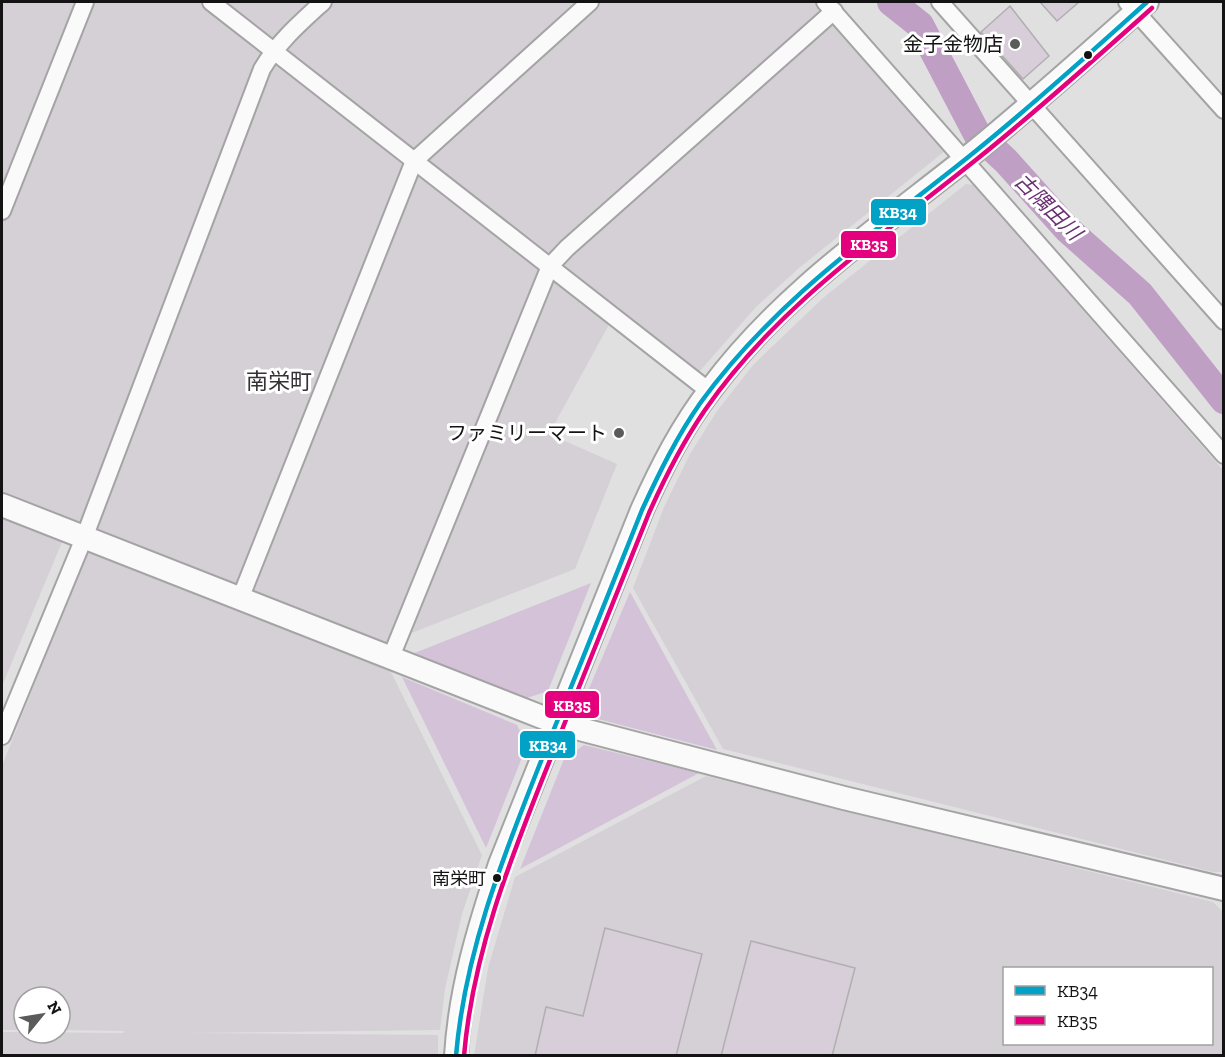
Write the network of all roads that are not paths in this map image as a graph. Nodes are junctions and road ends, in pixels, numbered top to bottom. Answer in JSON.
{"nodes":[{"id":1,"x":85,"y":2,"type":"edge"},
{"id":2,"x":211,"y":2,"type":"edge"},
{"id":3,"x":323,"y":2,"type":"edge"},
{"id":4,"x":590,"y":2,"type":"edge"},
{"id":5,"x":940,"y":2,"type":"edge"},
{"id":6,"x":1137,"y":5,"type":"edge"},
{"id":7,"x":829,"y":7,"type":"edge"},
{"id":8,"x":273,"y":50,"type":"junction"},
{"id":9,"x":1027,"y":106,"type":"junction"},
{"id":10,"x":1224,"y":110,"type":"edge"},
{"id":11,"x":969,"y":156,"type":"junction"},
{"id":12,"x":414,"y":160,"type":"junction"},
{"id":13,"x":2,"y":211,"type":"edge"},
{"id":14,"x":550,"y":266,"type":"junction"},
{"id":15,"x":1224,"y":321,"type":"edge"},
{"id":16,"x":709,"y":391,"type":"junction"},
{"id":17,"x":1224,"y":455,"type":"edge"},
{"id":18,"x":2,"y":505,"type":"edge"},
{"id":19,"x":84,"y":538,"type":"junction"},
{"id":20,"x":240,"y":599,"type":"junction"},
{"id":21,"x":391,"y":657,"type":"junction"},
{"id":22,"x":557,"y":723,"type":"junction"},
{"id":23,"x":2,"y":736,"type":"edge"},
{"id":24,"x":1224,"y":889,"type":"edge"},
{"id":25,"x":456,"y":1056,"type":"edge"}],
"edges":[{"from":1,"to":13,"type":"street"},
{"from":2,"to":8,"type":"street"},
{"from":3,"to":8,"type":"street"},
{"from":4,"to":12,"type":"street"},
{"from":5,"to":9,"type":"street"},
{"from":6,"to":9,"type":"street"},
{"from":6,"to":10,"type":"street"},
{"from":7,"to":11,"type":"street"},
{"from":7,"to":14,"type":"street"},
{"from":8,"to":12,"type":"street"},
{"from":8,"to":19,"type":"street"},
{"from":9,"to":11,"type":"street"},
{"from":9,"to":15,"type":"street"},
{"from":11,"to":16,"type":"street"},
{"from":11,"to":17,"type":"street"},
{"from":12,"to":14,"type":"street"},
{"from":12,"to":20,"type":"street"},
{"from":14,"to":16,"type":"street"},
{"from":14,"to":21,"type":"street"},
{"from":16,"to":22,"type":"street"},
{"from":18,"to":19,"type":"street"},
{"from":19,"to":20,"type":"street"},
{"from":19,"to":23,"type":"street"},
{"from":20,"to":21,"type":"street"},
{"from":21,"to":22,"type":"street"},
{"from":22,"to":24,"type":"street"},
{"from":22,"to":25,"type":"street"}]}
